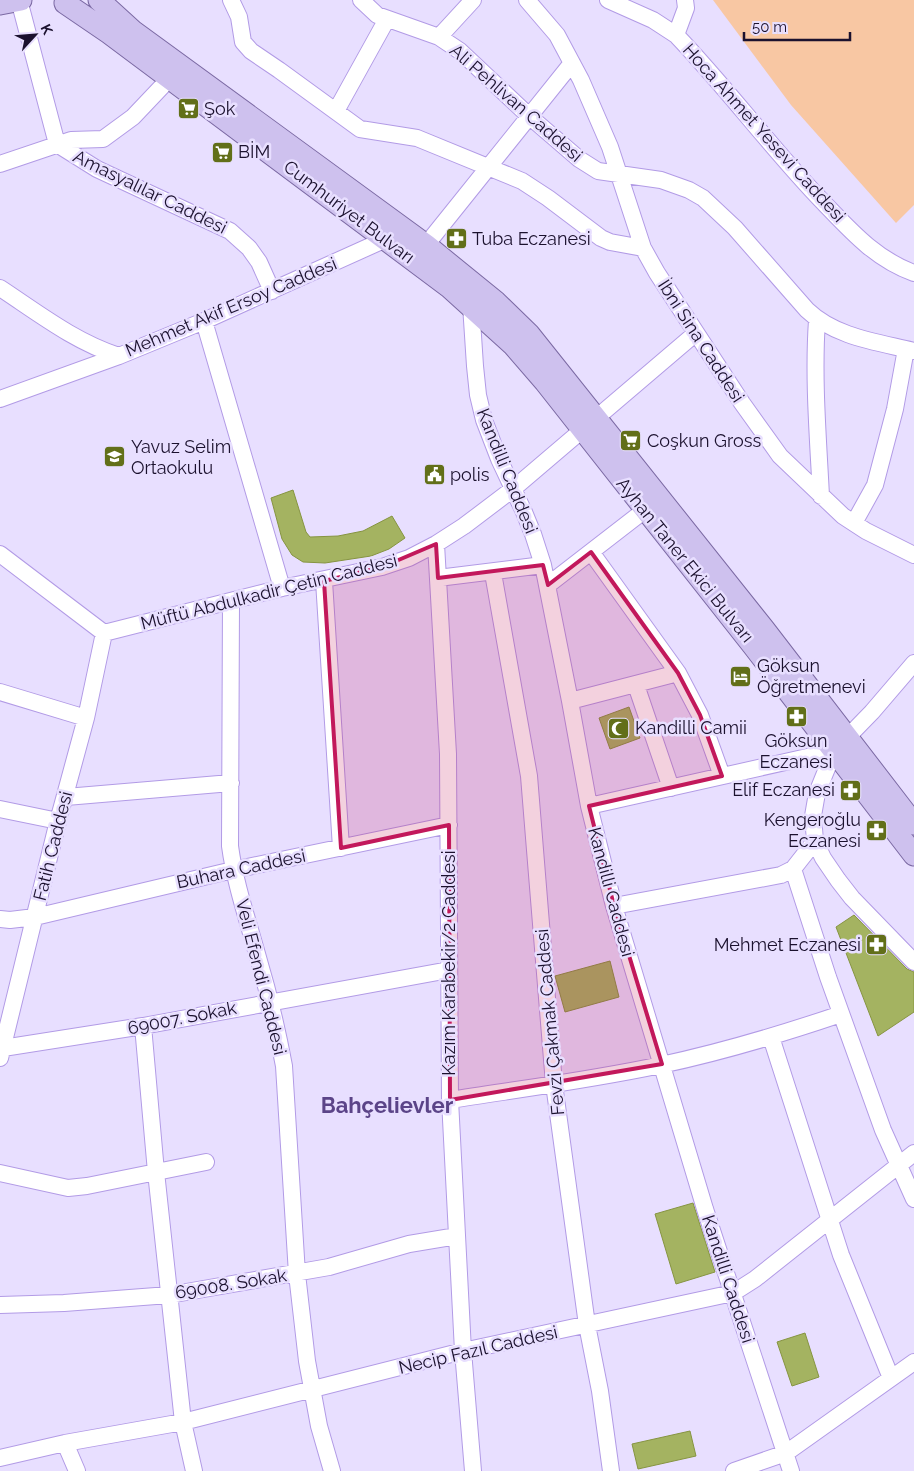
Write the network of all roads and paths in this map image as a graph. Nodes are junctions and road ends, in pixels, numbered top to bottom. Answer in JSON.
{"nodes":[{"id":1,"x":20,"y":0,"type":"edge"},
{"id":2,"x":98,"y":0,"type":"edge"},
{"id":3,"x":231,"y":0,"type":"edge"},
{"id":4,"x":361,"y":0,"type":"edge"},
{"id":5,"x":473,"y":0,"type":"edge"},
{"id":6,"x":527,"y":0,"type":"edge"},
{"id":7,"x":608,"y":0,"type":"edge"},
{"id":8,"x":684,"y":0,"type":"edge"},
{"id":9,"x":68,"y":1,"type":"edge"},
{"id":10,"x":0,"y":4,"type":"edge"},
{"id":11,"x":387,"y":19,"type":"junction"},
{"id":12,"x":676,"y":35,"type":"junction"},
{"id":13,"x":439,"y":37,"type":"junction"},
{"id":14,"x":572,"y":63,"type":"junction"},
{"id":15,"x":170,"y":78,"type":"junction"},
{"id":16,"x":336,"y":111,"type":"junction"},
{"id":17,"x":529,"y":116,"type":"junction"},
{"id":18,"x":57,"y":144,"type":"junction"},
{"id":19,"x":0,"y":164,"type":"edge"},
{"id":20,"x":488,"y":167,"type":"junction"},
{"id":21,"x":620,"y":175,"type":"junction"},
{"id":22,"x":386,"y":239,"type":"junction"},
{"id":23,"x":426,"y":245,"type":"junction"},
{"id":24,"x":644,"y":248,"type":"junction"},
{"id":25,"x":914,"y":273,"type":"edge"},
{"id":26,"x":0,"y":288,"type":"edge"},
{"id":27,"x":272,"y":291,"type":"junction"},
{"id":28,"x":471,"y":305,"type":"junction"},
{"id":29,"x":817,"y":320,"type":"junction"},
{"id":30,"x":204,"y":321,"type":"junction"},
{"id":31,"x":696,"y":332,"type":"junction"},
{"id":32,"x":910,"y":350,"type":"edge"},
{"id":33,"x":119,"y":356,"type":"junction"},
{"id":34,"x":0,"y":399,"type":"edge"},
{"id":35,"x":590,"y":424,"type":"junction"},
{"id":36,"x":513,"y":489,"type":"junction"},
{"id":37,"x":821,"y":496,"type":"junction"},
{"id":38,"x":645,"y":510,"type":"junction"},
{"id":39,"x":854,"y":523,"type":"junction"},
{"id":40,"x":436,"y":544,"type":"junction"},
{"id":41,"x":591,"y":552,"type":"junction"},
{"id":42,"x":0,"y":554,"type":"edge"},
{"id":43,"x":914,"y":555,"type":"edge"},
{"id":44,"x":543,"y":565,"type":"junction"},
{"id":45,"x":493,"y":573,"type":"junction"},
{"id":46,"x":438,"y":578,"type":"junction"},
{"id":47,"x":324,"y":580,"type":"junction"},
{"id":48,"x":548,"y":585,"type":"junction"},
{"id":49,"x":282,"y":588,"type":"junction"},
{"id":50,"x":231,"y":601,"type":"junction"},
{"id":51,"x":104,"y":633,"type":"junction"},
{"id":52,"x":913,"y":667,"type":"edge"},
{"id":53,"x":678,"y":673,"type":"junction"},
{"id":54,"x":636,"y":685,"type":"junction"},
{"id":55,"x":0,"y":692,"type":"edge"},
{"id":56,"x":570,"y":701,"type":"junction"},
{"id":57,"x":86,"y":718,"type":"junction"},
{"id":58,"x":841,"y":744,"type":"junction"},
{"id":59,"x":722,"y":776,"type":"junction"},
{"id":60,"x":231,"y":784,"type":"junction"},
{"id":61,"x":671,"y":788,"type":"junction"},
{"id":62,"x":66,"y":797,"type":"junction"},
{"id":63,"x":588,"y":806,"type":"junction"},
{"id":64,"x":0,"y":809,"type":"edge"},
{"id":65,"x":58,"y":821,"type":"junction"},
{"id":66,"x":914,"y":824,"type":"edge"},
{"id":67,"x":449,"y":825,"type":"junction"},
{"id":68,"x":815,"y":841,"type":"junction"},
{"id":69,"x":341,"y":848,"type":"junction"},
{"id":70,"x":914,"y":855,"type":"edge"},
{"id":71,"x":792,"y":869,"type":"junction"},
{"id":72,"x":233,"y":870,"type":"junction"},
{"id":73,"x":614,"y":906,"type":"junction"},
{"id":74,"x":35,"y":917,"type":"junction"},
{"id":75,"x":0,"y":919,"type":"edge"},
{"id":76,"x":914,"y":962,"type":"edge"},
{"id":77,"x":449,"y":970,"type":"junction"},
{"id":78,"x":270,"y":1002,"type":"junction"},
{"id":79,"x":841,"y":1014,"type":"junction"},
{"id":80,"x":143,"y":1026,"type":"junction"},
{"id":81,"x":771,"y":1037,"type":"junction"},
{"id":82,"x":1,"y":1053,"type":"edge"},
{"id":83,"x":662,"y":1064,"type":"junction"},
{"id":84,"x":554,"y":1084,"type":"junction"},
{"id":85,"x":450,"y":1100,"type":"junction"},
{"id":86,"x":914,"y":1153,"type":"edge"},
{"id":87,"x":206,"y":1162,"type":"dead end"},
{"id":88,"x":898,"y":1166,"type":"junction"},
{"id":89,"x":156,"y":1172,"type":"junction"},
{"id":90,"x":0,"y":1173,"type":"edge"},
{"id":91,"x":914,"y":1200,"type":"edge"},
{"id":92,"x":830,"y":1219,"type":"junction"},
{"id":93,"x":457,"y":1236,"type":"junction"},
{"id":94,"x":297,"y":1274,"type":"junction"},
{"id":95,"x":733,"y":1294,"type":"junction"},
{"id":96,"x":169,"y":1295,"type":"junction"},
{"id":97,"x":0,"y":1305,"type":"edge"},
{"id":98,"x":587,"y":1325,"type":"junction"},
{"id":99,"x":463,"y":1351,"type":"junction"},
{"id":100,"x":914,"y":1362,"type":"edge"},
{"id":101,"x":891,"y":1378,"type":"junction"},
{"id":102,"x":311,"y":1390,"type":"junction"},
{"id":103,"x":183,"y":1422,"type":"junction"},
{"id":104,"x":65,"y":1443,"type":"junction"},
{"id":105,"x":786,"y":1453,"type":"junction"},
{"id":106,"x":0,"y":1458,"type":"edge"},
{"id":107,"x":77,"y":1471,"type":"edge"},
{"id":108,"x":194,"y":1471,"type":"edge"},
{"id":109,"x":332,"y":1471,"type":"edge"},
{"id":110,"x":473,"y":1471,"type":"edge"},
{"id":111,"x":611,"y":1471,"type":"edge"},
{"id":112,"x":734,"y":1471,"type":"edge"},
{"id":113,"x":791,"y":1471,"type":"edge"}],
"edges":[{"from":1,"to":10,"type":"main road"},
{"from":1,"to":18,"type":"street","name":"Amasyalılar Caddesi"},
{"from":2,"to":23,"type":"main road","name":"Cumhuriyet Bulvarı"},
{"from":3,"to":16,"type":"street"},
{"from":4,"to":11,"type":"street","name":"Ali Pehlivan Caddesi"},
{"from":5,"to":13,"type":"street"},
{"from":6,"to":14,"type":"street","name":"İbni Sina Caddesi"},
{"from":7,"to":12,"type":"street","name":"Hoca Ahmet Yesevi Caddesi"},
{"from":8,"to":12,"type":"street"},
{"from":9,"to":15,"type":"main road","name":"Cumhuriyet Bulvarı"},
{"from":11,"to":13,"type":"street","name":"Ali Pehlivan Caddesi"},
{"from":11,"to":16,"type":"street"},
{"from":12,"to":25,"type":"street","name":"Hoca Ahmet Yesevi Caddesi"},
{"from":13,"to":17,"type":"street","name":"Ali Pehlivan Caddesi"},
{"from":14,"to":17,"type":"street"},
{"from":14,"to":21,"type":"street","name":"İbni Sina Caddesi"},
{"from":15,"to":18,"type":"street"},
{"from":15,"to":22,"type":"main road","name":"Cumhuriyet Bulvarı"},
{"from":16,"to":20,"type":"street"},
{"from":17,"to":20,"type":"street"},
{"from":17,"to":21,"type":"street","name":"Ali Pehlivan Caddesi"},
{"from":18,"to":19,"type":"street"},
{"from":18,"to":27,"type":"street","name":"Amasyalılar Caddesi"},
{"from":20,"to":23,"type":"street"},
{"from":20,"to":24,"type":"street"},
{"from":21,"to":24,"type":"street","name":"İbni Sina Caddesi"},
{"from":21,"to":29,"type":"street","name":"Ali Pehlivan Caddesi"},
{"from":22,"to":27,"type":"street","name":"Mehmet Akif Ersoy Caddesi"},
{"from":22,"to":28,"type":"main road","name":"Cumhuriyet Bulvarı"},
{"from":23,"to":35,"type":"main road","name":"Cumhuriyet Bulvarı"},
{"from":24,"to":31,"type":"street","name":"İbni Sina Caddesi"},
{"from":26,"to":33,"type":"street","name":"Mehmet Akif Ersoy Caddesi"},
{"from":27,"to":30,"type":"street","name":"Mehmet Akif Ersoy Caddesi"},
{"from":28,"to":35,"type":"main road","name":"Cumhuriyet Bulvarı"},
{"from":28,"to":36,"type":"street","name":"Kandilli Caddesi"},
{"from":29,"to":32,"type":"street"},
{"from":29,"to":37,"type":"street"},
{"from":30,"to":33,"type":"street","name":"Mehmet Akif Ersoy Caddesi"},
{"from":30,"to":49,"type":"street"},
{"from":31,"to":35,"type":"street","name":"Müftü Abdulkadir Çetin Caddesi"},
{"from":31,"to":37,"type":"street","name":"İbni Sina Caddesi"},
{"from":32,"to":39,"type":"street"},
{"from":33,"to":34,"type":"street"},
{"from":35,"to":36,"type":"street","name":"Müftü Abdulkadir Çetin Caddesi"},
{"from":35,"to":38,"type":"main road","name":"Ayhan Taner Ekici Bulvarı"},
{"from":35,"to":58,"type":"main road","name":"Ayhan Taner Ekici Bulvarı"},
{"from":36,"to":40,"type":"street","name":"Müftü Abdulkadir Çetin Caddesi"},
{"from":36,"to":44,"type":"street","name":"Kandilli Caddesi"},
{"from":37,"to":39,"type":"street","name":"İbni Sina Caddesi"},
{"from":38,"to":41,"type":"street"},
{"from":38,"to":58,"type":"main road","name":"Ayhan Taner Ekici Bulvarı"},
{"from":39,"to":43,"type":"street","name":"İbni Sina Caddesi"},
{"from":40,"to":46,"type":"street","name":"Kazım Karabekir/2 Caddesi"},
{"from":40,"to":47,"type":"street","name":"Müftü Abdulkadir Çetin Caddesi"},
{"from":41,"to":48,"type":"street"},
{"from":41,"to":53,"type":"street"},
{"from":42,"to":51,"type":"street"},
{"from":44,"to":45,"type":"street"},
{"from":44,"to":48,"type":"street","name":"Kandilli Caddesi"},
{"from":45,"to":46,"type":"street"},
{"from":45,"to":84,"type":"street","name":"Fevzi Çakmak Caddesi"},
{"from":46,"to":67,"type":"street","name":"Kazım Karabekir/2 Caddesi"},
{"from":47,"to":49,"type":"street","name":"Müftü Abdulkadir Çetin Caddesi"},
{"from":47,"to":69,"type":"street"},
{"from":48,"to":56,"type":"street","name":"Kandilli Caddesi"},
{"from":49,"to":50,"type":"street","name":"Müftü Abdulkadir Çetin Caddesi"},
{"from":50,"to":51,"type":"street","name":"Müftü Abdulkadir Çetin Caddesi"},
{"from":50,"to":60,"type":"street","name":"Veli Efendi Caddesi"},
{"from":51,"to":57,"type":"street","name":"Fatih Caddesi"},
{"from":52,"to":58,"type":"street"},
{"from":53,"to":54,"type":"street"},
{"from":53,"to":59,"type":"street"},
{"from":54,"to":56,"type":"street"},
{"from":54,"to":61,"type":"street"},
{"from":55,"to":57,"type":"street"},
{"from":56,"to":63,"type":"street","name":"Kandilli Caddesi"},
{"from":57,"to":62,"type":"street","name":"Fatih Caddesi"},
{"from":58,"to":59,"type":"street"},
{"from":58,"to":66,"type":"main road","name":"Ayhan Taner Ekici Bulvarı"},
{"from":58,"to":68,"type":"street"},
{"from":58,"to":70,"type":"main road","name":"Ayhan Taner Ekici Bulvarı"},
{"from":59,"to":61,"type":"street"},
{"from":60,"to":62,"type":"street"},
{"from":60,"to":72,"type":"street","name":"Veli Efendi Caddesi"},
{"from":61,"to":63,"type":"street"},
{"from":62,"to":65,"type":"street","name":"Fatih Caddesi"},
{"from":63,"to":73,"type":"street","name":"Kandilli Caddesi"},
{"from":64,"to":65,"type":"street"},
{"from":65,"to":74,"type":"street","name":"Fatih Caddesi"},
{"from":67,"to":69,"type":"street","name":"Buhara Caddesi"},
{"from":67,"to":77,"type":"street","name":"Kazım Karabekir/2 Caddesi"},
{"from":68,"to":71,"type":"street"},
{"from":68,"to":76,"type":"street"},
{"from":69,"to":72,"type":"street","name":"Buhara Caddesi"},
{"from":71,"to":73,"type":"street"},
{"from":71,"to":79,"type":"street"},
{"from":72,"to":74,"type":"street","name":"Buhara Caddesi"},
{"from":72,"to":78,"type":"street","name":"Veli Efendi Caddesi"},
{"from":73,"to":83,"type":"street","name":"Kandilli Caddesi"},
{"from":74,"to":75,"type":"street","name":"Buhara Caddesi"},
{"from":74,"to":82,"type":"street","name":"Fatih Caddesi"},
{"from":77,"to":78,"type":"street","name":"69007. Sokak"},
{"from":77,"to":85,"type":"street","name":"Kazım Karabekir/2 Caddesi"},
{"from":78,"to":80,"type":"street","name":"69007. Sokak"},
{"from":78,"to":94,"type":"street","name":"Veli Efendi Caddesi"},
{"from":79,"to":81,"type":"street"},
{"from":79,"to":88,"type":"street"},
{"from":80,"to":82,"type":"street","name":"69007. Sokak"},
{"from":80,"to":89,"type":"street"},
{"from":81,"to":83,"type":"street"},
{"from":81,"to":92,"type":"street"},
{"from":83,"to":84,"type":"street"},
{"from":83,"to":95,"type":"street","name":"Kandilli Caddesi"},
{"from":84,"to":85,"type":"street"},
{"from":84,"to":98,"type":"street","name":"Fevzi Çakmak Caddesi"},
{"from":85,"to":93,"type":"street","name":"Kazım Karabekir/2 Caddesi"},
{"from":86,"to":88,"type":"street","name":"Necip Fazıl Caddesi"},
{"from":87,"to":89,"type":"street"},
{"from":88,"to":91,"type":"street"},
{"from":88,"to":92,"type":"street","name":"Necip Fazıl Caddesi"},
{"from":89,"to":90,"type":"street"},
{"from":89,"to":96,"type":"street"},
{"from":92,"to":95,"type":"street","name":"Necip Fazıl Caddesi"},
{"from":92,"to":101,"type":"street"},
{"from":93,"to":94,"type":"street","name":"69008. Sokak"},
{"from":93,"to":99,"type":"street","name":"Kazım Karabekir/2 Caddesi"},
{"from":94,"to":96,"type":"street","name":"69008. Sokak"},
{"from":94,"to":102,"type":"street","name":"Veli Efendi Caddesi"},
{"from":95,"to":98,"type":"street","name":"Necip Fazıl Caddesi"},
{"from":95,"to":105,"type":"street","name":"Kandilli Caddesi"},
{"from":96,"to":97,"type":"street","name":"69008. Sokak"},
{"from":96,"to":103,"type":"street"},
{"from":98,"to":99,"type":"street","name":"Necip Fazıl Caddesi"},
{"from":98,"to":111,"type":"street","name":"Fevzi Çakmak Caddesi"},
{"from":99,"to":102,"type":"street","name":"Necip Fazıl Caddesi"},
{"from":99,"to":110,"type":"street","name":"Kazım Karabekir/2 Caddesi"},
{"from":100,"to":101,"type":"street"},
{"from":101,"to":105,"type":"street"},
{"from":102,"to":103,"type":"street","name":"Necip Fazıl Caddesi"},
{"from":102,"to":109,"type":"street","name":"Veli Efendi Caddesi"},
{"from":103,"to":104,"type":"street","name":"Necip Fazıl Caddesi"},
{"from":103,"to":108,"type":"street"},
{"from":104,"to":106,"type":"street","name":"Necip Fazıl Caddesi"},
{"from":104,"to":107,"type":"street"},
{"from":105,"to":112,"type":"street"},
{"from":105,"to":113,"type":"street","name":"Kandilli Caddesi"}]}
